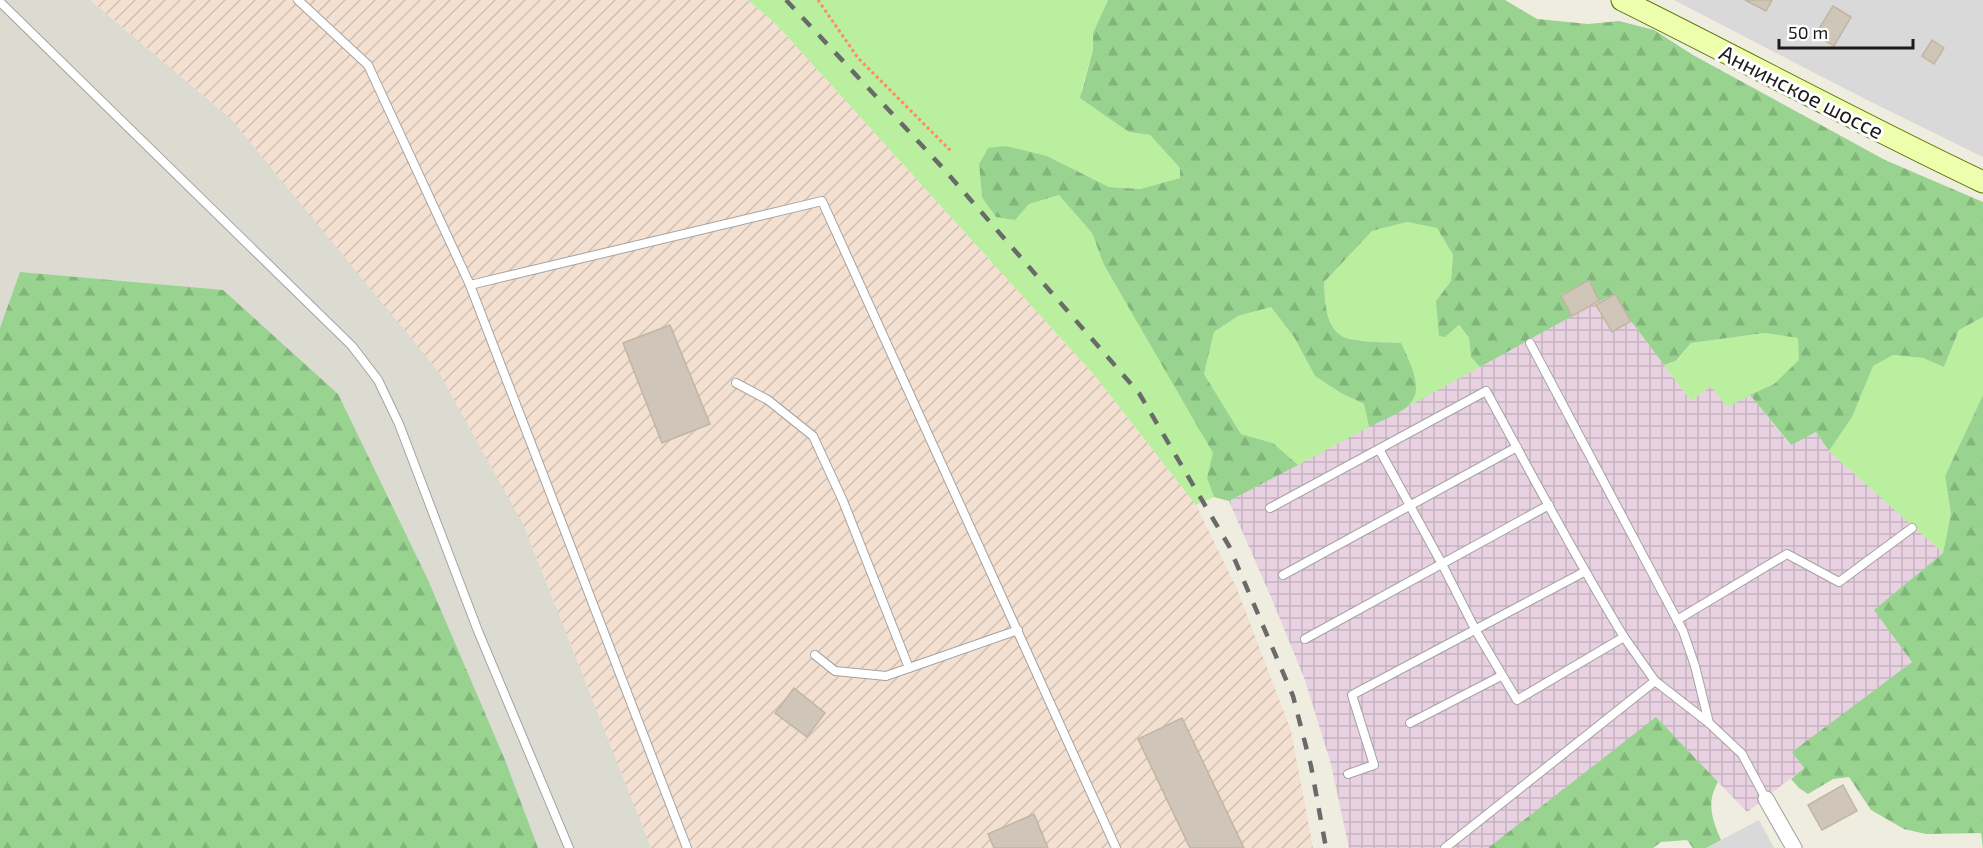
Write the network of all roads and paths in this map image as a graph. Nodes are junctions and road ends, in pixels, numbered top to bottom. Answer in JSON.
{"nodes":[{"id":1,"x":298,"y":0,"type":"edge"},
{"id":2,"x":818,"y":0,"type":"edge"},
{"id":3,"x":1622,"y":0,"type":"edge"},
{"id":4,"x":1,"y":5,"type":"edge"},
{"id":5,"x":951,"y":151,"type":"dead end"},
{"id":6,"x":1983,"y":182,"type":"edge"},
{"id":7,"x":471,"y":285,"type":"junction"},
{"id":8,"x":1530,"y":343,"type":"dead end"},
{"id":9,"x":736,"y":383,"type":"dead end"},
{"id":10,"x":1517,"y":447,"type":"junction"},
{"id":11,"x":1379,"y":449,"type":"junction"},
{"id":12,"x":1549,"y":505,"type":"junction"},
{"id":13,"x":1410,"y":506,"type":"junction"},
{"id":14,"x":1270,"y":508,"type":"dead end"},
{"id":15,"x":1912,"y":528,"type":"dead end"},
{"id":16,"x":1442,"y":564,"type":"junction"},
{"id":17,"x":1584,"y":572,"type":"junction"},
{"id":18,"x":1283,"y":575,"type":"dead end"},
{"id":19,"x":1677,"y":620,"type":"junction"},
{"id":20,"x":1018,"y":630,"type":"junction"},
{"id":21,"x":1476,"y":631,"type":"junction"},
{"id":22,"x":1624,"y":637,"type":"junction"},
{"id":23,"x":1305,"y":639,"type":"dead end"},
{"id":24,"x":815,"y":654,"type":"dead end"},
{"id":25,"x":909,"y":668,"type":"junction"},
{"id":26,"x":1501,"y":676,"type":"junction"},
{"id":27,"x":1655,"y":681,"type":"junction"},
{"id":28,"x":1410,"y":723,"type":"dead end"},
{"id":29,"x":1709,"y":723,"type":"junction"},
{"id":30,"x":1348,"y":774,"type":"dead end"},
{"id":31,"x":1766,"y":799,"type":"joint"},
{"id":32,"x":569,"y":848,"type":"edge"},
{"id":33,"x":687,"y":848,"type":"edge"},
{"id":34,"x":1116,"y":848,"type":"edge"},
{"id":35,"x":1445,"y":848,"type":"edge"},
{"id":36,"x":1794,"y":848,"type":"edge"}],
"edges":[{"from":1,"to":7,"type":"lane"},
{"from":2,"to":5,"type":"path"},
{"from":3,"to":6,"type":"main road","name":"Аннинское шоссе"},
{"from":4,"to":32,"type":"lane"},
{"from":7,"to":20,"type":"lane"},
{"from":7,"to":33,"type":"lane"},
{"from":8,"to":19,"type":"lane"},
{"from":9,"to":25,"type":"lane"},
{"from":10,"to":11,"type":"lane"},
{"from":10,"to":12,"type":"lane"},
{"from":10,"to":13,"type":"lane"},
{"from":11,"to":13,"type":"lane"},
{"from":11,"to":14,"type":"lane"},
{"from":12,"to":16,"type":"lane"},
{"from":12,"to":17,"type":"lane"},
{"from":13,"to":16,"type":"lane"},
{"from":13,"to":18,"type":"lane"},
{"from":15,"to":19,"type":"lane"},
{"from":16,"to":21,"type":"lane"},
{"from":16,"to":23,"type":"lane"},
{"from":17,"to":21,"type":"lane"},
{"from":17,"to":22,"type":"lane"},
{"from":19,"to":29,"type":"lane"},
{"from":20,"to":25,"type":"lane"},
{"from":20,"to":34,"type":"lane"},
{"from":21,"to":26,"type":"lane"},
{"from":21,"to":30,"type":"lane"},
{"from":22,"to":26,"type":"lane"},
{"from":22,"to":27,"type":"lane"},
{"from":24,"to":25,"type":"lane"},
{"from":26,"to":28,"type":"lane"},
{"from":27,"to":29,"type":"lane"},
{"from":27,"to":35,"type":"lane"},
{"from":29,"to":31,"type":"lane"},
{"from":31,"to":36,"type":"street"}]}
